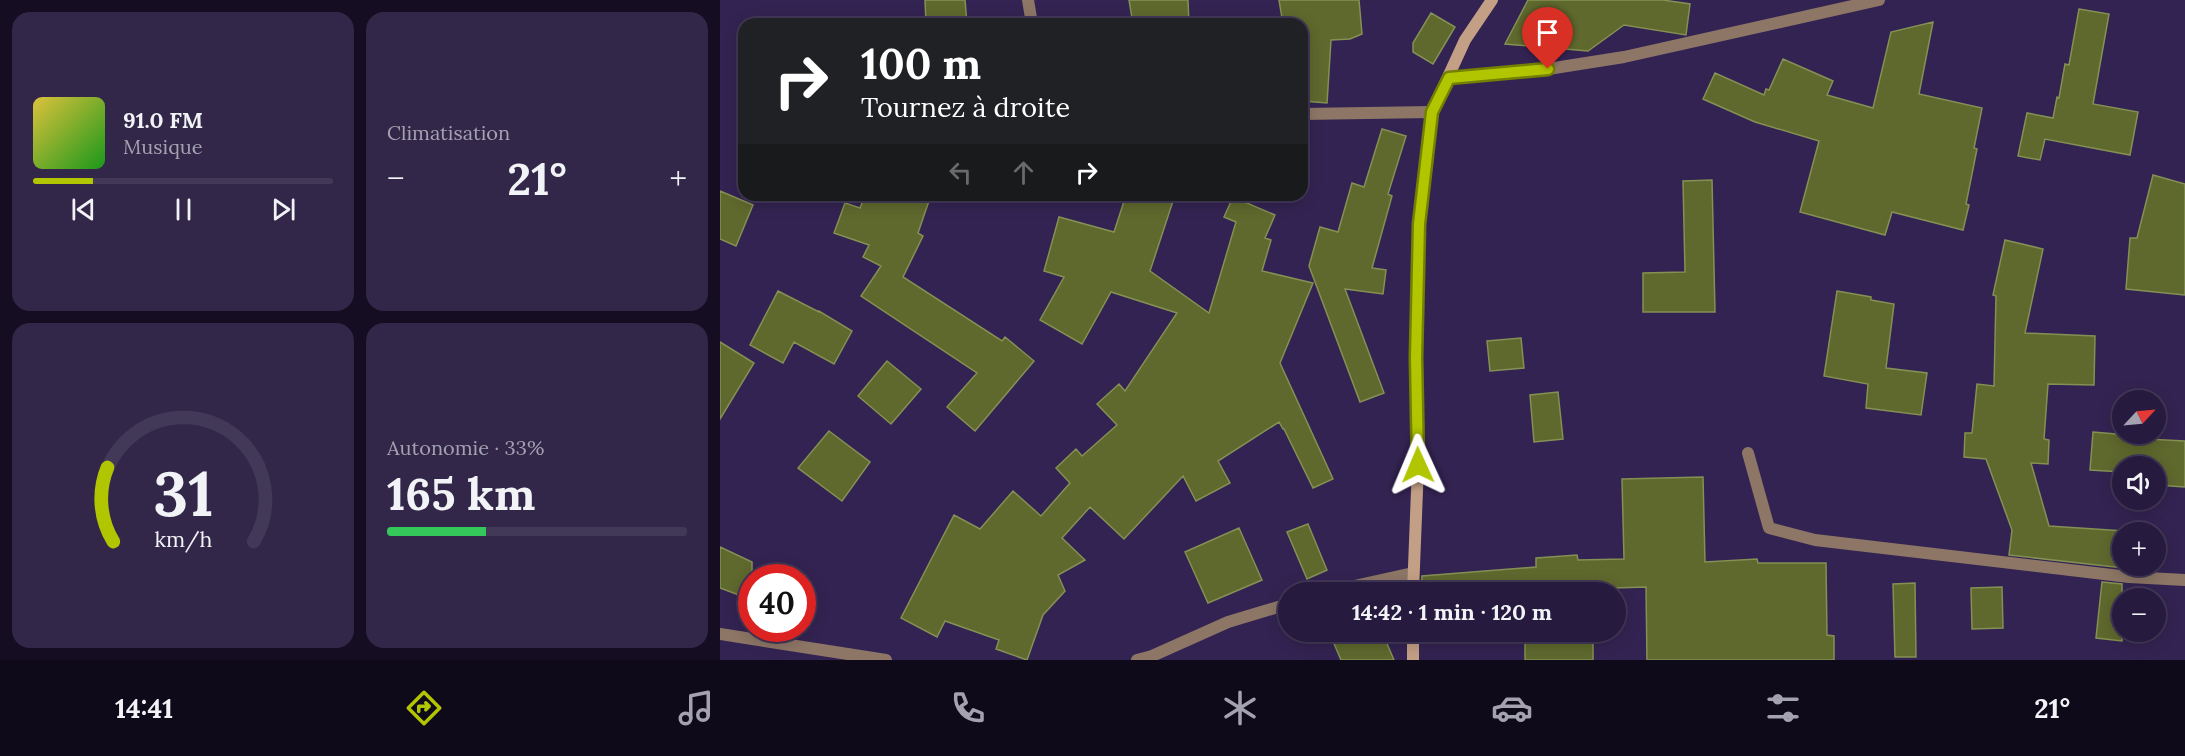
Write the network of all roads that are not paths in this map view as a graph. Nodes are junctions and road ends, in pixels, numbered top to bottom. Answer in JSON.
{"nodes":[{"id":1,"x":1028,"y":0,"type":"edge"},
{"id":2,"x":1492,"y":0,"type":"edge"},
{"id":3,"x":1879,"y":0,"type":"edge"},
{"id":4,"x":1031,"y":18,"type":"edge"},
{"id":5,"x":1449,"y":78,"type":"junction"},
{"id":6,"x":1432,"y":112,"type":"junction"},
{"id":7,"x":1308,"y":114,"type":"edge"},
{"id":8,"x":1748,"y":453,"type":"dead end"},
{"id":9,"x":1413,"y":573,"type":"junction"},
{"id":10,"x":2185,"y":580,"type":"edge"},
{"id":11,"x":1372,"y":582,"type":"edge"},
{"id":12,"x":1413,"y":582,"type":"edge"},
{"id":13,"x":1278,"y":607,"type":"edge"},
{"id":14,"x":720,"y":634,"type":"edge"},
{"id":15,"x":1413,"y":642,"type":"edge"},
{"id":16,"x":886,"y":660,"type":"edge"},
{"id":17,"x":1137,"y":660,"type":"edge"},
{"id":18,"x":1413,"y":660,"type":"edge"}],
"edges":[{"from":1,"to":4,"type":"street"},
{"from":2,"to":5,"type":"street"},
{"from":3,"to":5,"type":"street"},
{"from":5,"to":6,"type":"street"},
{"from":6,"to":7,"type":"street"},
{"from":6,"to":9,"type":"street"},
{"from":8,"to":10,"type":"street"},
{"from":9,"to":11,"type":"street"},
{"from":9,"to":12,"type":"street"},
{"from":13,"to":17,"type":"street"},
{"from":14,"to":16,"type":"street"},
{"from":15,"to":18,"type":"street"}]}
